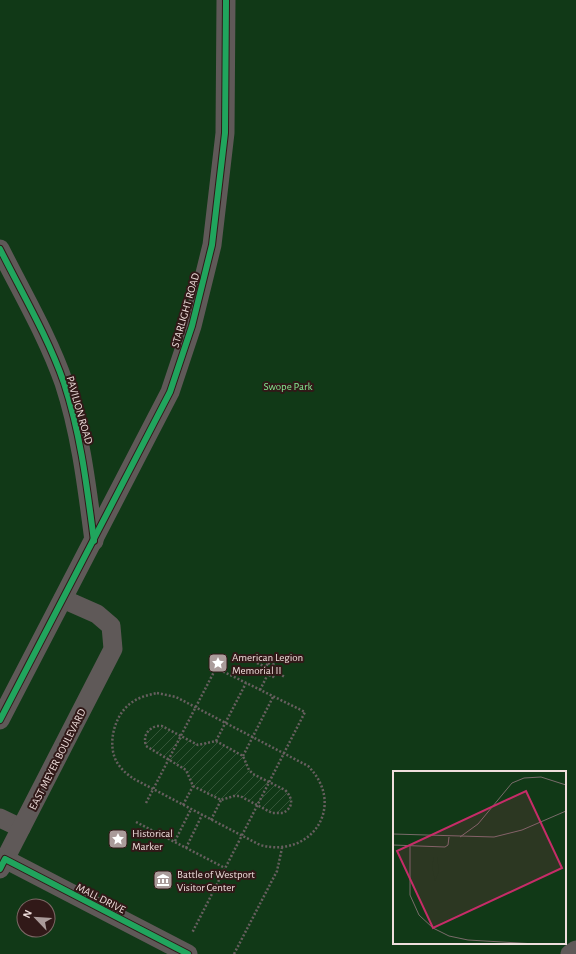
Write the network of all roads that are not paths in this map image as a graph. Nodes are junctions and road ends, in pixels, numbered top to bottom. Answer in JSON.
{"nodes":[{"id":1,"x":226,"y":0,"type":"edge"},
{"id":2,"x":0,"y":249,"type":"edge"},
{"id":3,"x":94,"y":541,"type":"junction"},
{"id":4,"x":63,"y":599,"type":"junction"},
{"id":5,"x":0,"y":720,"type":"edge"},
{"id":6,"x":0,"y":818,"type":"edge"},
{"id":7,"x":21,"y":828,"type":"junction"},
{"id":8,"x":2,"y":864,"type":"edge"},
{"id":9,"x":576,"y":950,"type":"edge"},
{"id":10,"x":188,"y":954,"type":"edge"},
{"id":11,"x":570,"y":954,"type":"edge"}],
"edges":[{"from":1,"to":3,"type":"street","name":"STARLIGHT ROAD"},
{"from":2,"to":3,"type":"street","name":"PAVILION ROAD"},
{"from":3,"to":4,"type":"street","name":"STARLIGHT ROAD"},
{"from":4,"to":5,"type":"street"},
{"from":4,"to":7,"type":"street","name":"EAST MEYER BOULEVARD"},
{"from":6,"to":7,"type":"street"},
{"from":7,"to":8,"type":"street","name":"EAST MEYER BOULEVARD"},
{"from":8,"to":10,"type":"street","name":"MALL DRIVE"},
{"from":9,"to":11,"type":"street"}]}
